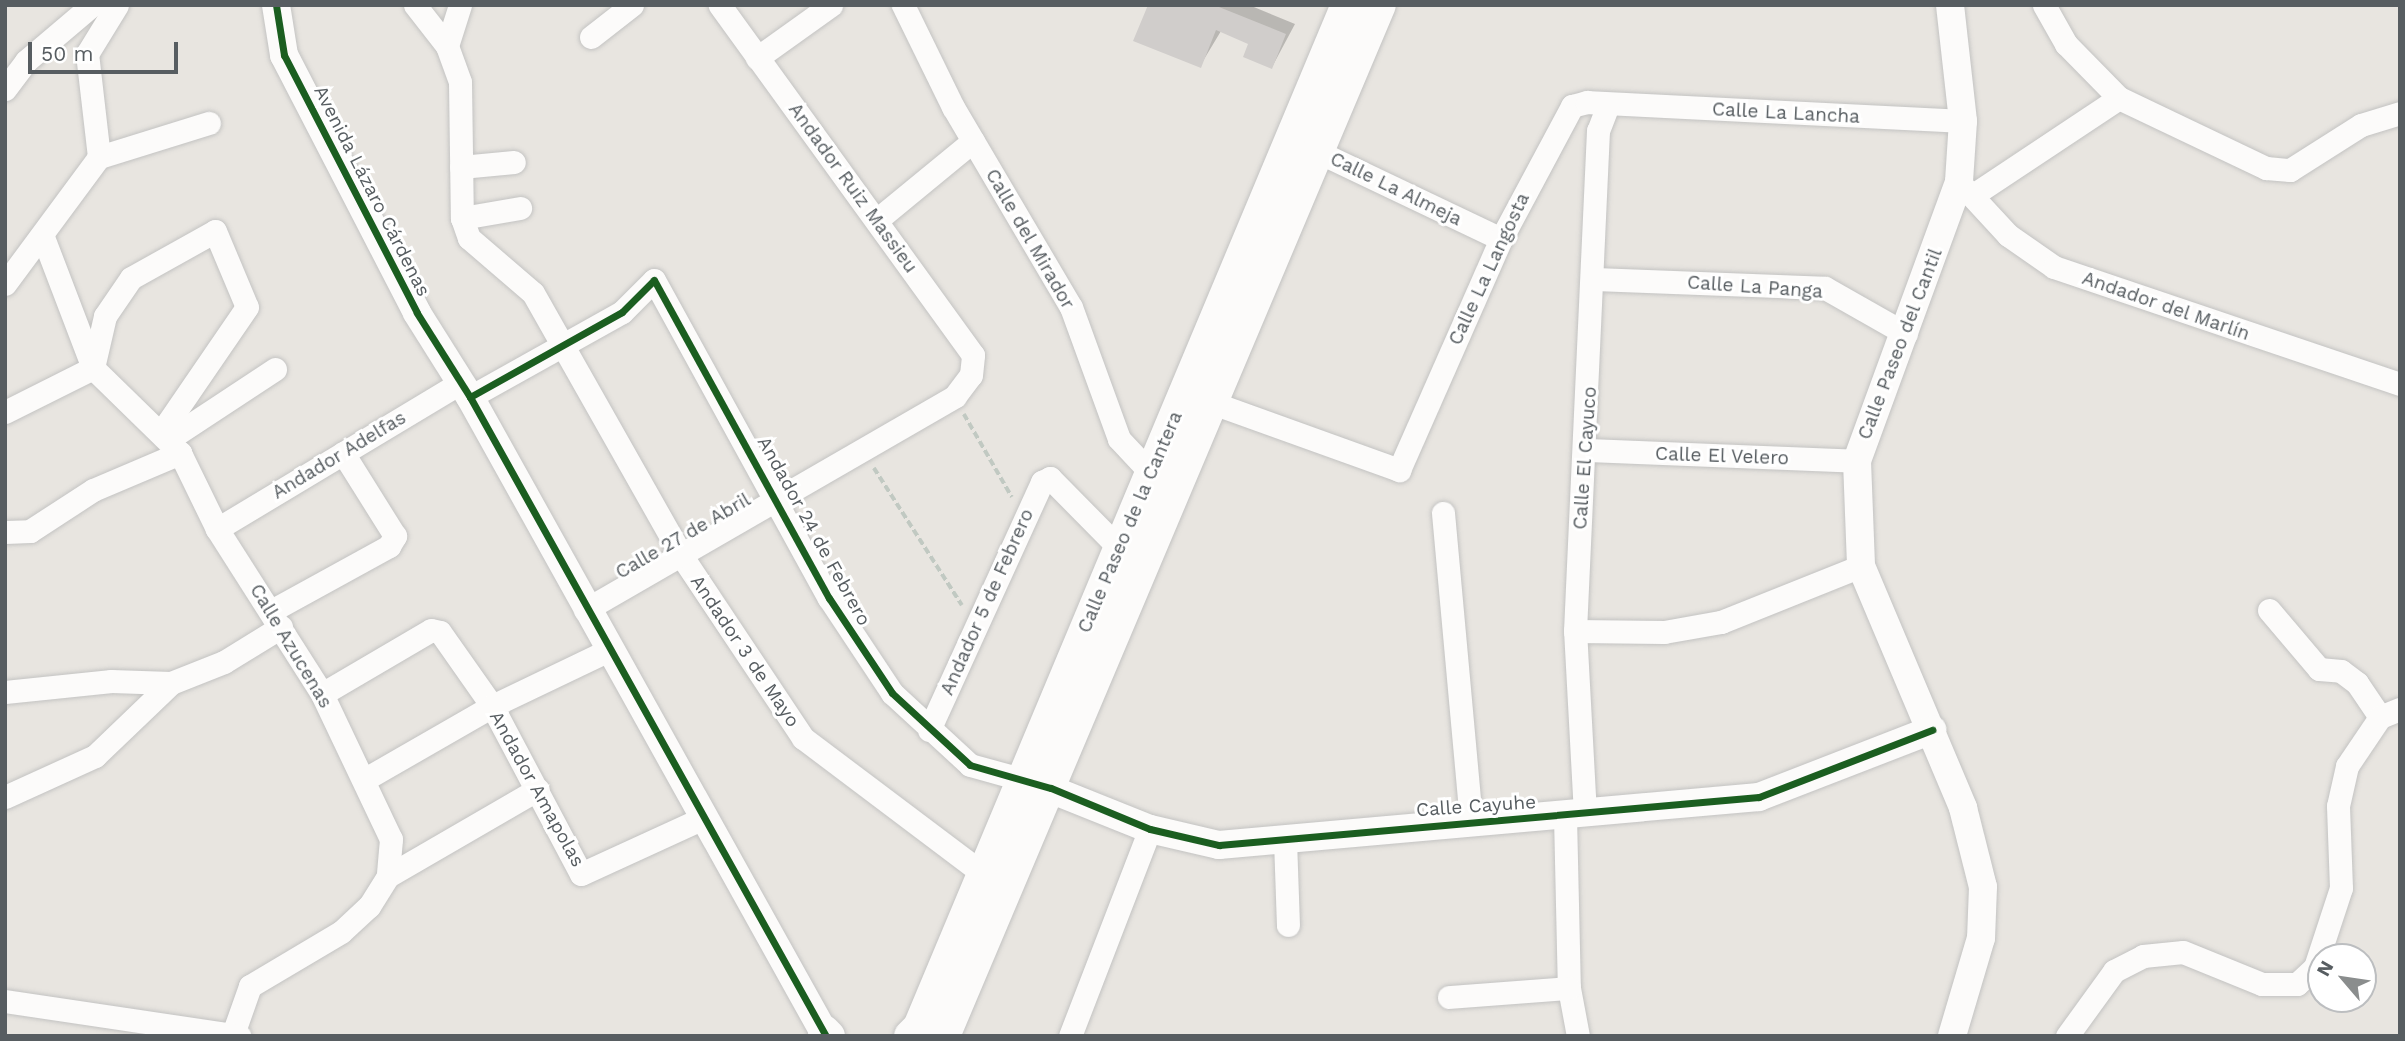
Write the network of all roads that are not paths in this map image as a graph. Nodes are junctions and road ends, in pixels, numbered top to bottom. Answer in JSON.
{"nodes":[{"id":1,"x":92,"y":5,"type":"edge"},
{"id":2,"x":117,"y":5,"type":"edge"},
{"id":3,"x":276,"y":5,"type":"edge"},
{"id":4,"x":415,"y":5,"type":"edge"},
{"id":5,"x":460,"y":5,"type":"edge"},
{"id":6,"x":632,"y":5,"type":"edge"},
{"id":7,"x":720,"y":5,"type":"edge"},
{"id":8,"x":831,"y":5,"type":"edge"},
{"id":9,"x":903,"y":5,"type":"edge"},
{"id":10,"x":1347,"y":5,"type":"edge"},
{"id":11,"x":1380,"y":5,"type":"edge"},
{"id":12,"x":1950,"y":5,"type":"edge"},
{"id":13,"x":2044,"y":5,"type":"edge"},
{"id":14,"x":591,"y":37,"type":"dead end"},
{"id":15,"x":447,"y":46,"type":"junction"},
{"id":16,"x":757,"y":58,"type":"junction"},
{"id":17,"x":5,"y":89,"type":"edge"},
{"id":18,"x":2119,"y":98,"type":"junction"},
{"id":19,"x":1608,"y":105,"type":"junction"},
{"id":20,"x":2400,"y":113,"type":"edge"},
{"id":21,"x":1963,"y":121,"type":"junction"},
{"id":22,"x":209,"y":123,"type":"dead end"},
{"id":23,"x":973,"y":141,"type":"junction"},
{"id":24,"x":1304,"y":145,"type":"junction"},
{"id":25,"x":99,"y":157,"type":"junction"},
{"id":26,"x":514,"y":162,"type":"dead end"},
{"id":27,"x":461,"y":167,"type":"junction"},
{"id":28,"x":1966,"y":189,"type":"junction"},
{"id":29,"x":520,"y":208,"type":"dead end"},
{"id":30,"x":462,"y":218,"type":"junction"},
{"id":31,"x":878,"y":219,"type":"junction"},
{"id":32,"x":43,"y":237,"type":"junction"},
{"id":33,"x":1501,"y":239,"type":"junction"},
{"id":34,"x":1593,"y":279,"type":"junction"},
{"id":35,"x":654,"y":280,"type":"joint"},
{"id":36,"x":6,"y":283,"type":"edge"},
{"id":37,"x":1906,"y":334,"type":"junction"},
{"id":38,"x":561,"y":345,"type":"junction"},
{"id":39,"x":93,"y":368,"type":"junction"},
{"id":40,"x":275,"y":369,"type":"dead end"},
{"id":41,"x":971,"y":375,"type":"joint"},
{"id":42,"x":2400,"y":384,"type":"edge"},
{"id":43,"x":466,"y":389,"type":"junction"},
{"id":44,"x":1198,"y":398,"type":"junction"},
{"id":45,"x":5,"y":412,"type":"edge"},
{"id":46,"x":170,"y":441,"type":"junction"},
{"id":47,"x":1587,"y":450,"type":"junction"},
{"id":48,"x":343,"y":453,"type":"junction"},
{"id":49,"x":1857,"y":461,"type":"junction"},
{"id":50,"x":1150,"y":472,"type":"junction"},
{"id":51,"x":777,"y":500,"type":"junction"},
{"id":52,"x":1443,"y":513,"type":"dead end"},
{"id":53,"x":217,"y":529,"type":"junction"},
{"id":54,"x":5,"y":532,"type":"edge"},
{"id":55,"x":1119,"y":548,"type":"junction"},
{"id":56,"x":681,"y":555,"type":"junction"},
{"id":57,"x":1861,"y":566,"type":"junction"},
{"id":58,"x":585,"y":610,"type":"junction"},
{"id":59,"x":2269,"y":610,"type":"dead end"},
{"id":60,"x":276,"y":619,"type":"junction"},
{"id":61,"x":1575,"y":631,"type":"junction"},
{"id":62,"x":607,"y":651,"type":"junction"},
{"id":63,"x":172,"y":683,"type":"junction"},
{"id":64,"x":5,"y":692,"type":"edge"},
{"id":65,"x":322,"y":694,"type":"junction"},
{"id":66,"x":492,"y":706,"type":"junction"},
{"id":67,"x":2390,"y":713,"type":"edge"},
{"id":68,"x":929,"y":730,"type":"junction"},
{"id":69,"x":1932,"y":730,"type":"junction"},
{"id":70,"x":367,"y":778,"type":"junction"},
{"id":71,"x":1021,"y":779,"type":"junction"},
{"id":72,"x":1051,"y":788,"type":"junction"},
{"id":73,"x":538,"y":789,"type":"junction"},
{"id":74,"x":5,"y":797,"type":"edge"},
{"id":75,"x":1575,"y":815,"type":"junction"},
{"id":76,"x":701,"y":819,"type":"junction"},
{"id":77,"x":1471,"y":821,"type":"junction"},
{"id":78,"x":1150,"y":829,"type":"junction"},
{"id":79,"x":1285,"y":840,"type":"junction"},
{"id":80,"x":982,"y":873,"type":"junction"},
{"id":81,"x":388,"y":876,"type":"junction"},
{"id":82,"x":1288,"y":925,"type":"dead end"},
{"id":83,"x":1569,"y":988,"type":"junction"},
{"id":84,"x":1449,"y":997,"type":"dead end"},
{"id":85,"x":5,"y":1001,"type":"edge"},
{"id":86,"x":827,"y":1034,"type":"edge"},
{"id":87,"x":236,"y":1035,"type":"edge"},
{"id":88,"x":910,"y":1036,"type":"edge"},
{"id":89,"x":944,"y":1036,"type":"edge"},
{"id":90,"x":1070,"y":1036,"type":"edge"},
{"id":91,"x":1578,"y":1036,"type":"edge"},
{"id":92,"x":1952,"y":1036,"type":"edge"},
{"id":93,"x":2067,"y":1036,"type":"edge"}],
"edges":[{"from":1,"to":17,"type":"street"},
{"from":2,"to":25,"type":"street"},
{"from":3,"to":43,"type":"street","name":"Avenida Lázaro Cárdenas"},
{"from":4,"to":15,"type":"street"},
{"from":5,"to":15,"type":"street"},
{"from":6,"to":14,"type":"street"},
{"from":7,"to":16,"type":"street","name":"Andador Ruiz Massieu"},
{"from":8,"to":16,"type":"street"},
{"from":9,"to":23,"type":"street","name":"Calle del Mirador"},
{"from":10,"to":24,"type":"main road","name":"Calle Paseo de la Cantera"},
{"from":11,"to":24,"type":"main road","name":"Calle Paseo de la Cantera"},
{"from":12,"to":21,"type":"street","name":"Calle Paseo del Cantil"},
{"from":13,"to":18,"type":"street"},
{"from":15,"to":27,"type":"street"},
{"from":16,"to":31,"type":"street","name":"Andador Ruiz Massieu"},
{"from":18,"to":20,"type":"street"},
{"from":18,"to":28,"type":"street"},
{"from":19,"to":21,"type":"street","name":"Calle La Lancha"},
{"from":19,"to":33,"type":"street","name":"Calle La Langosta"},
{"from":19,"to":34,"type":"street","name":"Calle El Cayuco"},
{"from":21,"to":28,"type":"street","name":"Calle Paseo del Cantil"},
{"from":22,"to":25,"type":"street"},
{"from":23,"to":31,"type":"street"},
{"from":23,"to":50,"type":"street","name":"Calle del Mirador"},
{"from":24,"to":33,"type":"street","name":"Calle La Almeja"},
{"from":24,"to":44,"type":"main road","name":"Calle Paseo de la Cantera"},
{"from":25,"to":32,"type":"street"},
{"from":26,"to":27,"type":"street"},
{"from":27,"to":30,"type":"street"},
{"from":28,"to":37,"type":"street","name":"Calle Paseo del Cantil"},
{"from":28,"to":42,"type":"street","name":"Andador del Marlín"},
{"from":29,"to":30,"type":"street"},
{"from":30,"to":38,"type":"street","name":"Andador 3 de Mayo"},
{"from":31,"to":41,"type":"street","name":"Andador Ruiz Massieu"},
{"from":32,"to":36,"type":"street"},
{"from":32,"to":39,"type":"street","name":"Calle Azucenas"},
{"from":33,"to":44,"type":"street","name":"Calle La Langosta"},
{"from":34,"to":37,"type":"street","name":"Calle La Panga"},
{"from":34,"to":47,"type":"street","name":"Calle El Cayuco"},
{"from":35,"to":38,"type":"street","name":"Andador Adelfas"},
{"from":35,"to":51,"type":"street","name":"Andador 24 de Febrero"},
{"from":37,"to":49,"type":"street","name":"Calle Paseo del Cantil"},
{"from":38,"to":43,"type":"street","name":"Andador Adelfas"},
{"from":38,"to":56,"type":"street","name":"Andador 3 de Mayo"},
{"from":39,"to":45,"type":"street"},
{"from":39,"to":46,"type":"street","name":"Calle Azucenas"},
{"from":39,"to":46,"type":"street"},
{"from":40,"to":46,"type":"street"},
{"from":41,"to":51,"type":"street","name":"Calle 27 de Abril"},
{"from":43,"to":48,"type":"street","name":"Andador Adelfas"},
{"from":43,"to":58,"type":"street","name":"Avenida Lázaro Cárdenas"},
{"from":44,"to":50,"type":"main road","name":"Calle Paseo de la Cantera"},
{"from":44,"to":72,"type":"main road","name":"Calle Paseo de la Cantera"},
{"from":46,"to":53,"type":"street","name":"Calle Azucenas"},
{"from":46,"to":54,"type":"street"},
{"from":47,"to":49,"type":"street","name":"Calle El Velero"},
{"from":47,"to":61,"type":"street","name":"Calle El Cayuco"},
{"from":48,"to":53,"type":"street","name":"Andador Adelfas"},
{"from":48,"to":60,"type":"street"},
{"from":49,"to":57,"type":"street","name":"Calle Paseo del Cantil"},
{"from":50,"to":55,"type":"main road","name":"Calle Paseo de la Cantera"},
{"from":51,"to":56,"type":"street","name":"Calle 27 de Abril"},
{"from":51,"to":68,"type":"street","name":"Andador 24 de Febrero"},
{"from":52,"to":77,"type":"street"},
{"from":53,"to":60,"type":"street","name":"Calle Azucenas"},
{"from":55,"to":68,"type":"street","name":"Andador 5 de Febrero"},
{"from":55,"to":71,"type":"main road","name":"Calle Paseo de la Cantera"},
{"from":56,"to":58,"type":"street","name":"Calle 27 de Abril"},
{"from":56,"to":80,"type":"street","name":"Andador 3 de Mayo"},
{"from":57,"to":61,"type":"street"},
{"from":57,"to":69,"type":"street","name":"Calle Paseo del Cantil"},
{"from":58,"to":62,"type":"street","name":"Avenida Lázaro Cárdenas"},
{"from":59,"to":67,"type":"street"},
{"from":60,"to":63,"type":"street"},
{"from":60,"to":65,"type":"street","name":"Calle Azucenas"},
{"from":61,"to":75,"type":"street","name":"Calle El Cayuco"},
{"from":62,"to":66,"type":"street"},
{"from":62,"to":76,"type":"street","name":"Avenida Lázaro Cárdenas"},
{"from":63,"to":64,"type":"street"},
{"from":63,"to":74,"type":"street"},
{"from":65,"to":66,"type":"street","name":"Andador Amapolas"},
{"from":65,"to":70,"type":"street","name":"Calle Azucenas"},
{"from":66,"to":70,"type":"street"},
{"from":66,"to":73,"type":"street","name":"Andador Amapolas"},
{"from":67,"to":93,"type":"street"},
{"from":68,"to":71,"type":"street","name":"Andador 24 de Febrero"},
{"from":69,"to":75,"type":"street","name":"Calle Cayuhe"},
{"from":69,"to":92,"type":"street","name":"Calle Paseo del Cantil"},
{"from":70,"to":81,"type":"street","name":"Calle Azucenas"},
{"from":71,"to":72,"type":"street","name":"Calle Cayuhe"},
{"from":71,"to":80,"type":"main road","name":"Calle Paseo de la Cantera"},
{"from":72,"to":78,"type":"street","name":"Calle Cayuhe"},
{"from":72,"to":89,"type":"main road","name":"Calle Paseo de la Cantera"},
{"from":73,"to":76,"type":"street","name":"Andador Amapolas"},
{"from":73,"to":81,"type":"street"},
{"from":75,"to":77,"type":"street","name":"Calle Cayuhe"},
{"from":75,"to":83,"type":"street","name":"Calle El Cayuco"},
{"from":76,"to":86,"type":"street","name":"Avenida Lázaro Cárdenas"},
{"from":77,"to":79,"type":"street","name":"Calle Cayuhe"},
{"from":78,"to":79,"type":"street","name":"Calle Cayuhe"},
{"from":78,"to":90,"type":"street"},
{"from":79,"to":82,"type":"street"},
{"from":80,"to":88,"type":"main road","name":"Calle Paseo de la Cantera"},
{"from":81,"to":87,"type":"street","name":"Calle Azucenas"},
{"from":83,"to":84,"type":"street"},
{"from":83,"to":91,"type":"street","name":"Calle El Cayuco"},
{"from":85,"to":87,"type":"street"}]}
